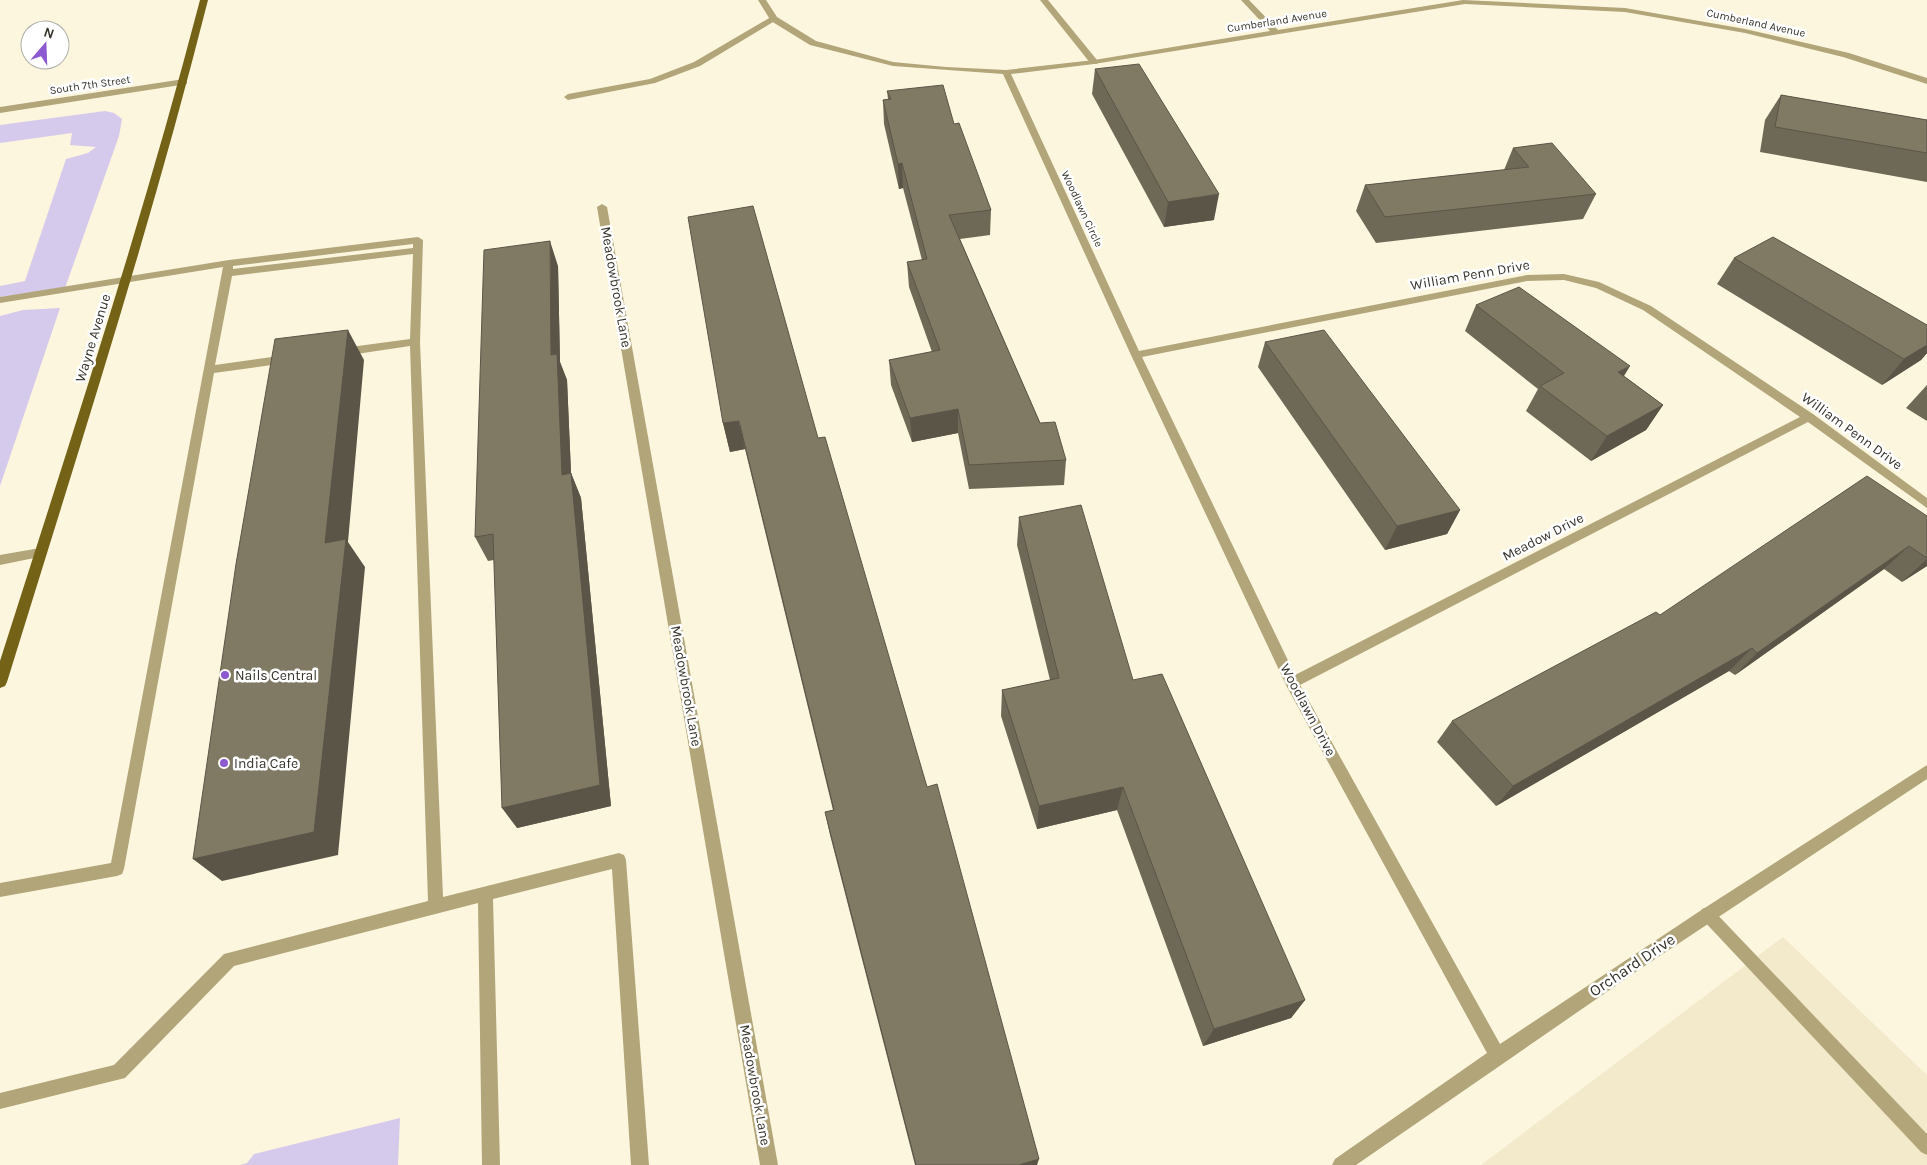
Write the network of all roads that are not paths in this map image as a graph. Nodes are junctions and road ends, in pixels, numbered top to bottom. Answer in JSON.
{"nodes":[{"id":1,"x":204,"y":0,"type":"edge"},
{"id":2,"x":762,"y":0,"type":"edge"},
{"id":3,"x":1044,"y":0,"type":"edge"},
{"id":4,"x":1245,"y":0,"type":"edge"},
{"id":5,"x":774,"y":18,"type":"junction"},
{"id":6,"x":1276,"y":33,"type":"junction"},
{"id":7,"x":1094,"y":62,"type":"junction"},
{"id":8,"x":1006,"y":72,"type":"junction"},
{"id":9,"x":1927,"y":81,"type":"edge"},
{"id":10,"x":184,"y":82,"type":"junction"},
{"id":11,"x":568,"y":97,"type":"dead end"},
{"id":12,"x":0,"y":110,"type":"edge"},
{"id":13,"x":602,"y":207,"type":"dead end"},
{"id":14,"x":228,"y":268,"type":"junction"},
{"id":15,"x":126,"y":280,"type":"junction"},
{"id":16,"x":0,"y":300,"type":"edge"},
{"id":17,"x":415,"y":342,"type":"junction"},
{"id":18,"x":336,"y":352,"type":"edge"},
{"id":19,"x":1136,"y":355,"type":"junction"},
{"id":20,"x":297,"y":358,"type":"edge"},
{"id":21,"x":209,"y":370,"type":"junction"},
{"id":22,"x":1809,"y":417,"type":"junction"},
{"id":23,"x":1927,"y":504,"type":"edge"},
{"id":24,"x":40,"y":553,"type":"junction"},
{"id":25,"x":0,"y":560,"type":"edge"},
{"id":26,"x":2,"y":667,"type":"edge"},
{"id":27,"x":0,"y":682,"type":"edge"},
{"id":28,"x":1292,"y":683,"type":"junction"},
{"id":29,"x":1927,"y":771,"type":"edge"},
{"id":30,"x":0,"y":890,"type":"edge"},
{"id":31,"x":485,"y":893,"type":"junction"},
{"id":32,"x":436,"y":907,"type":"junction"},
{"id":33,"x":1706,"y":914,"type":"junction"},
{"id":34,"x":1497,"y":1055,"type":"junction"},
{"id":35,"x":0,"y":1100,"type":"edge"},
{"id":36,"x":1927,"y":1146,"type":"edge"},
{"id":37,"x":490,"y":1165,"type":"edge"},
{"id":38,"x":640,"y":1165,"type":"edge"},
{"id":39,"x":769,"y":1165,"type":"edge"},
{"id":40,"x":1341,"y":1165,"type":"edge"}],
"edges":[{"from":1,"to":10,"type":"main road","name":"Wayne Avenue"},
{"from":2,"to":5,"type":"street","name":"Cumberland Avenue"},
{"from":3,"to":7,"type":"street"},
{"from":4,"to":6,"type":"street"},
{"from":5,"to":8,"type":"street","name":"Cumberland Avenue"},
{"from":5,"to":11,"type":"street"},
{"from":6,"to":7,"type":"street","name":"Cumberland Avenue"},
{"from":6,"to":9,"type":"street","name":"Cumberland Avenue"},
{"from":7,"to":8,"type":"street","name":"Cumberland Avenue"},
{"from":8,"to":19,"type":"street","name":"Woodlawn Circle"},
{"from":10,"to":12,"type":"street","name":"South 7th Street"},
{"from":10,"to":15,"type":"main road","name":"Wayne Avenue"},
{"from":13,"to":39,"type":"street","name":"Meadowbrook Lane"},
{"from":14,"to":15,"type":"street"},
{"from":14,"to":17,"type":"street"},
{"from":14,"to":21,"type":"street"},
{"from":15,"to":16,"type":"street"},
{"from":15,"to":24,"type":"main road","name":"Wayne Avenue"},
{"from":17,"to":18,"type":"street"},
{"from":17,"to":32,"type":"street"},
{"from":19,"to":22,"type":"street","name":"William Penn Drive"},
{"from":19,"to":28,"type":"street","name":"Woodlawn Drive"},
{"from":20,"to":21,"type":"street"},
{"from":21,"to":30,"type":"street"},
{"from":22,"to":23,"type":"street","name":"William Penn Drive"},
{"from":22,"to":28,"type":"street","name":"Meadow Drive"},
{"from":24,"to":25,"type":"street"},
{"from":24,"to":26,"type":"main road","name":"Wayne Avenue"},
{"from":26,"to":27,"type":"main road","name":"Wayne Avenue"},
{"from":28,"to":34,"type":"street","name":"Woodlawn Drive"},
{"from":29,"to":33,"type":"street","name":"Orchard Drive"},
{"from":31,"to":32,"type":"street"},
{"from":31,"to":37,"type":"street"},
{"from":31,"to":38,"type":"street"},
{"from":32,"to":35,"type":"street"},
{"from":33,"to":34,"type":"street","name":"Orchard Drive"},
{"from":33,"to":36,"type":"street"},
{"from":34,"to":40,"type":"street","name":"Orchard Drive"}]}
